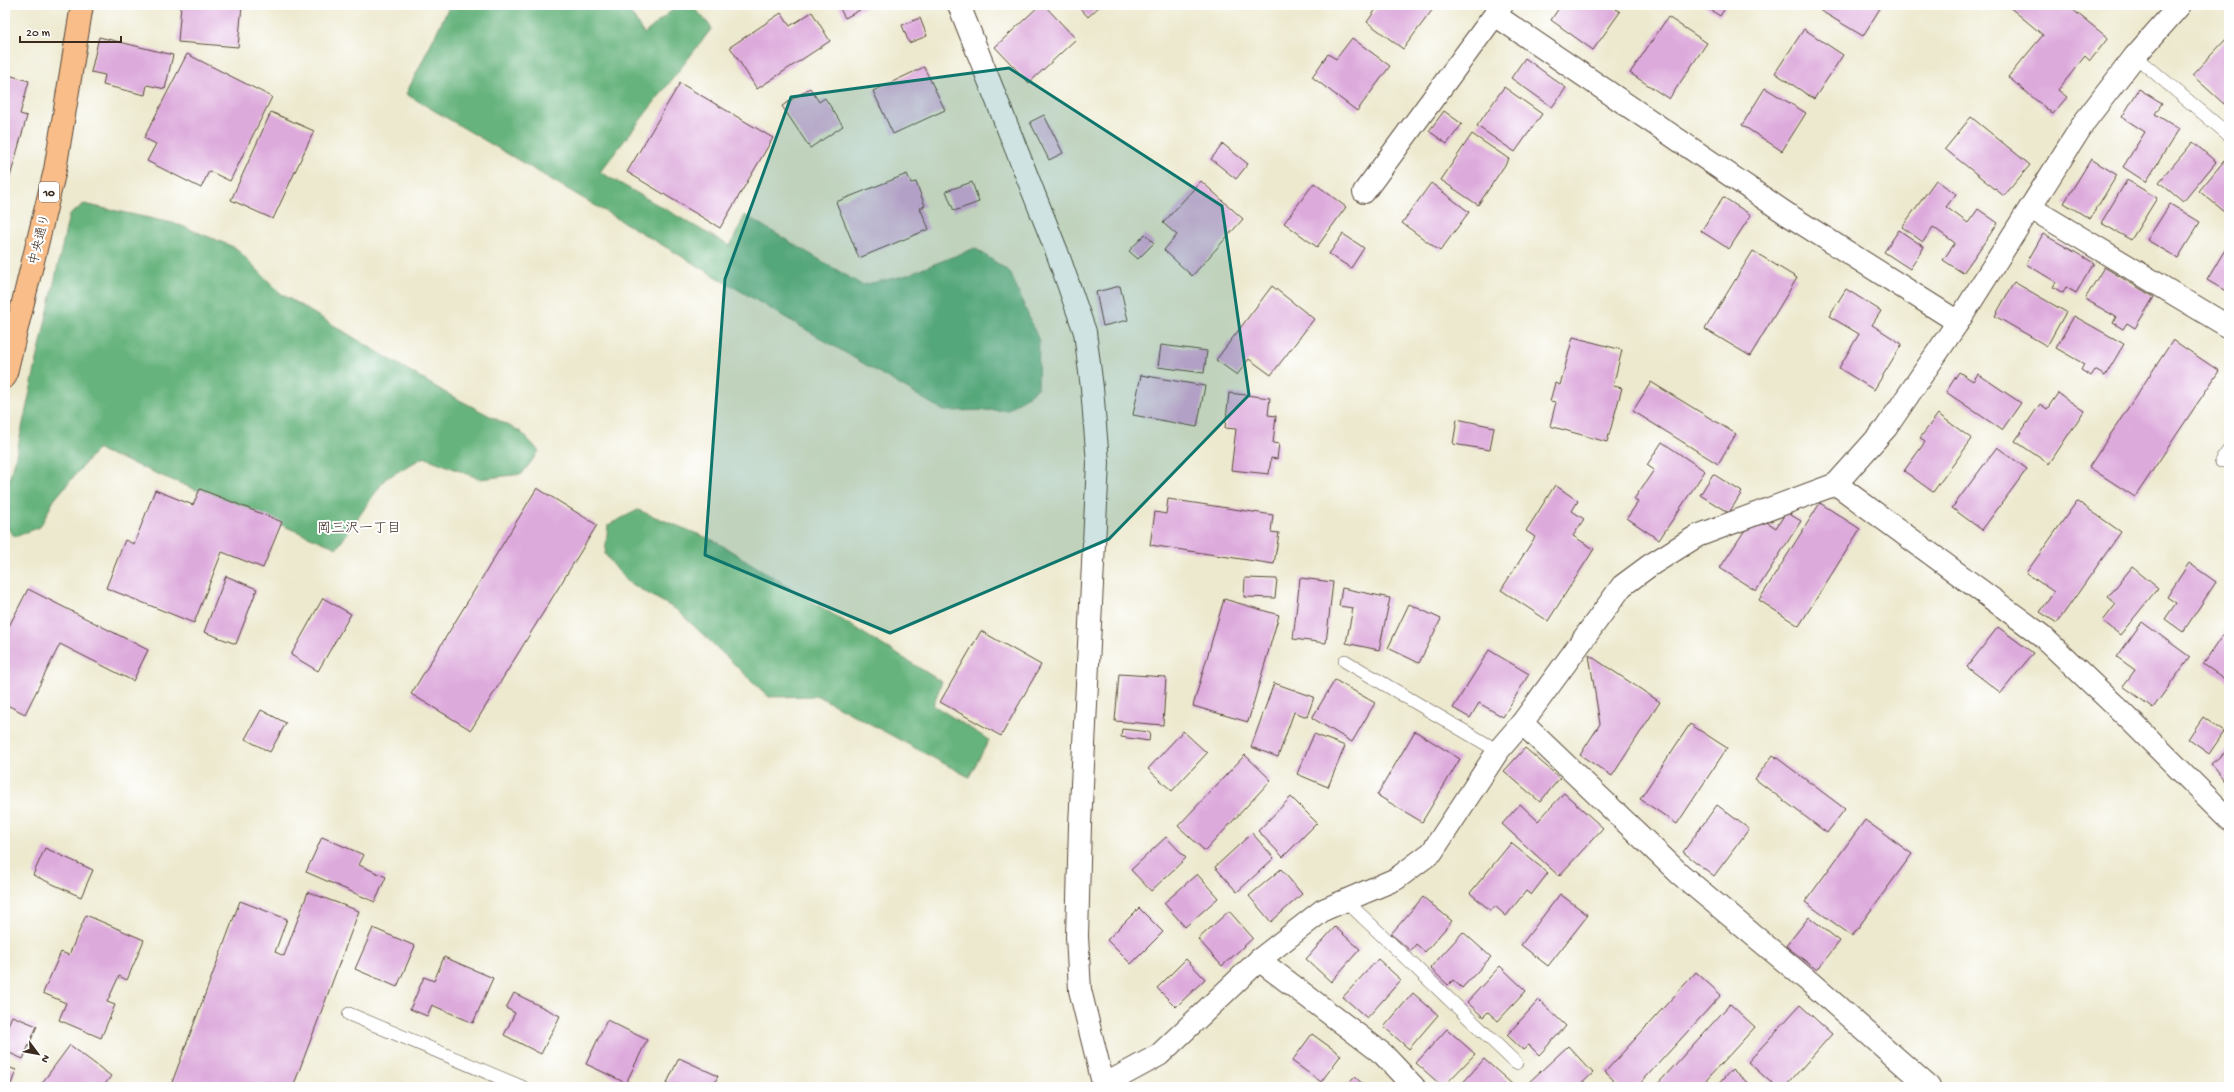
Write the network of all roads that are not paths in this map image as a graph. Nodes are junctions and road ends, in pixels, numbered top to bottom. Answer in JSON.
{"nodes":[{"id":1,"x":82,"y":5,"type":"edge"},
{"id":2,"x":959,"y":5,"type":"edge"},
{"id":3,"x":2180,"y":5,"type":"edge"},
{"id":4,"x":1499,"y":10,"type":"edge"},
{"id":5,"x":2135,"y":56,"type":"junction"},
{"id":6,"x":2229,"y":135,"type":"edge"},
{"id":7,"x":1364,"y":192,"type":"dead end"},
{"id":8,"x":2031,"y":208,"type":"junction"},
{"id":9,"x":1958,"y":322,"type":"junction"},
{"id":10,"x":2229,"y":327,"type":"edge"},
{"id":11,"x":5,"y":377,"type":"edge"},
{"id":12,"x":2229,"y":450,"type":"edge"},
{"id":13,"x":2221,"y":461,"type":"dead end"},
{"id":14,"x":1836,"y":484,"type":"junction"},
{"id":15,"x":1345,"y":661,"type":"dead end"},
{"id":16,"x":1522,"y":723,"type":"junction"},
{"id":17,"x":1498,"y":751,"type":"junction"},
{"id":18,"x":2229,"y":819,"type":"edge"},
{"id":19,"x":1345,"y":900,"type":"junction"},
{"id":20,"x":1259,"y":960,"type":"junction"},
{"id":21,"x":349,"y":1014,"type":"dead end"},
{"id":22,"x":1516,"y":1063,"type":"dead end"},
{"id":23,"x":1104,"y":1086,"type":"edge"},
{"id":24,"x":522,"y":1087,"type":"edge"},
{"id":25,"x":1414,"y":1087,"type":"edge"},
{"id":26,"x":1929,"y":1087,"type":"edge"}],
"edges":[{"from":1,"to":11,"type":"main road","name":"中央通り","number":"10"},
{"from":2,"to":23,"type":"street"},
{"from":3,"to":5,"type":"street"},
{"from":4,"to":7,"type":"street"},
{"from":4,"to":9,"type":"street"},
{"from":5,"to":6,"type":"lane"},
{"from":5,"to":8,"type":"street"},
{"from":8,"to":9,"type":"street"},
{"from":8,"to":10,"type":"street"},
{"from":9,"to":14,"type":"street"},
{"from":12,"to":13,"type":"lane"},
{"from":14,"to":16,"type":"street"},
{"from":14,"to":18,"type":"street"},
{"from":15,"to":17,"type":"lane"},
{"from":16,"to":17,"type":"street"},
{"from":16,"to":26,"type":"street"},
{"from":17,"to":19,"type":"street"},
{"from":19,"to":20,"type":"street"},
{"from":19,"to":22,"type":"lane"},
{"from":20,"to":23,"type":"street"},
{"from":20,"to":25,"type":"street"},
{"from":21,"to":24,"type":"lane"}]}
